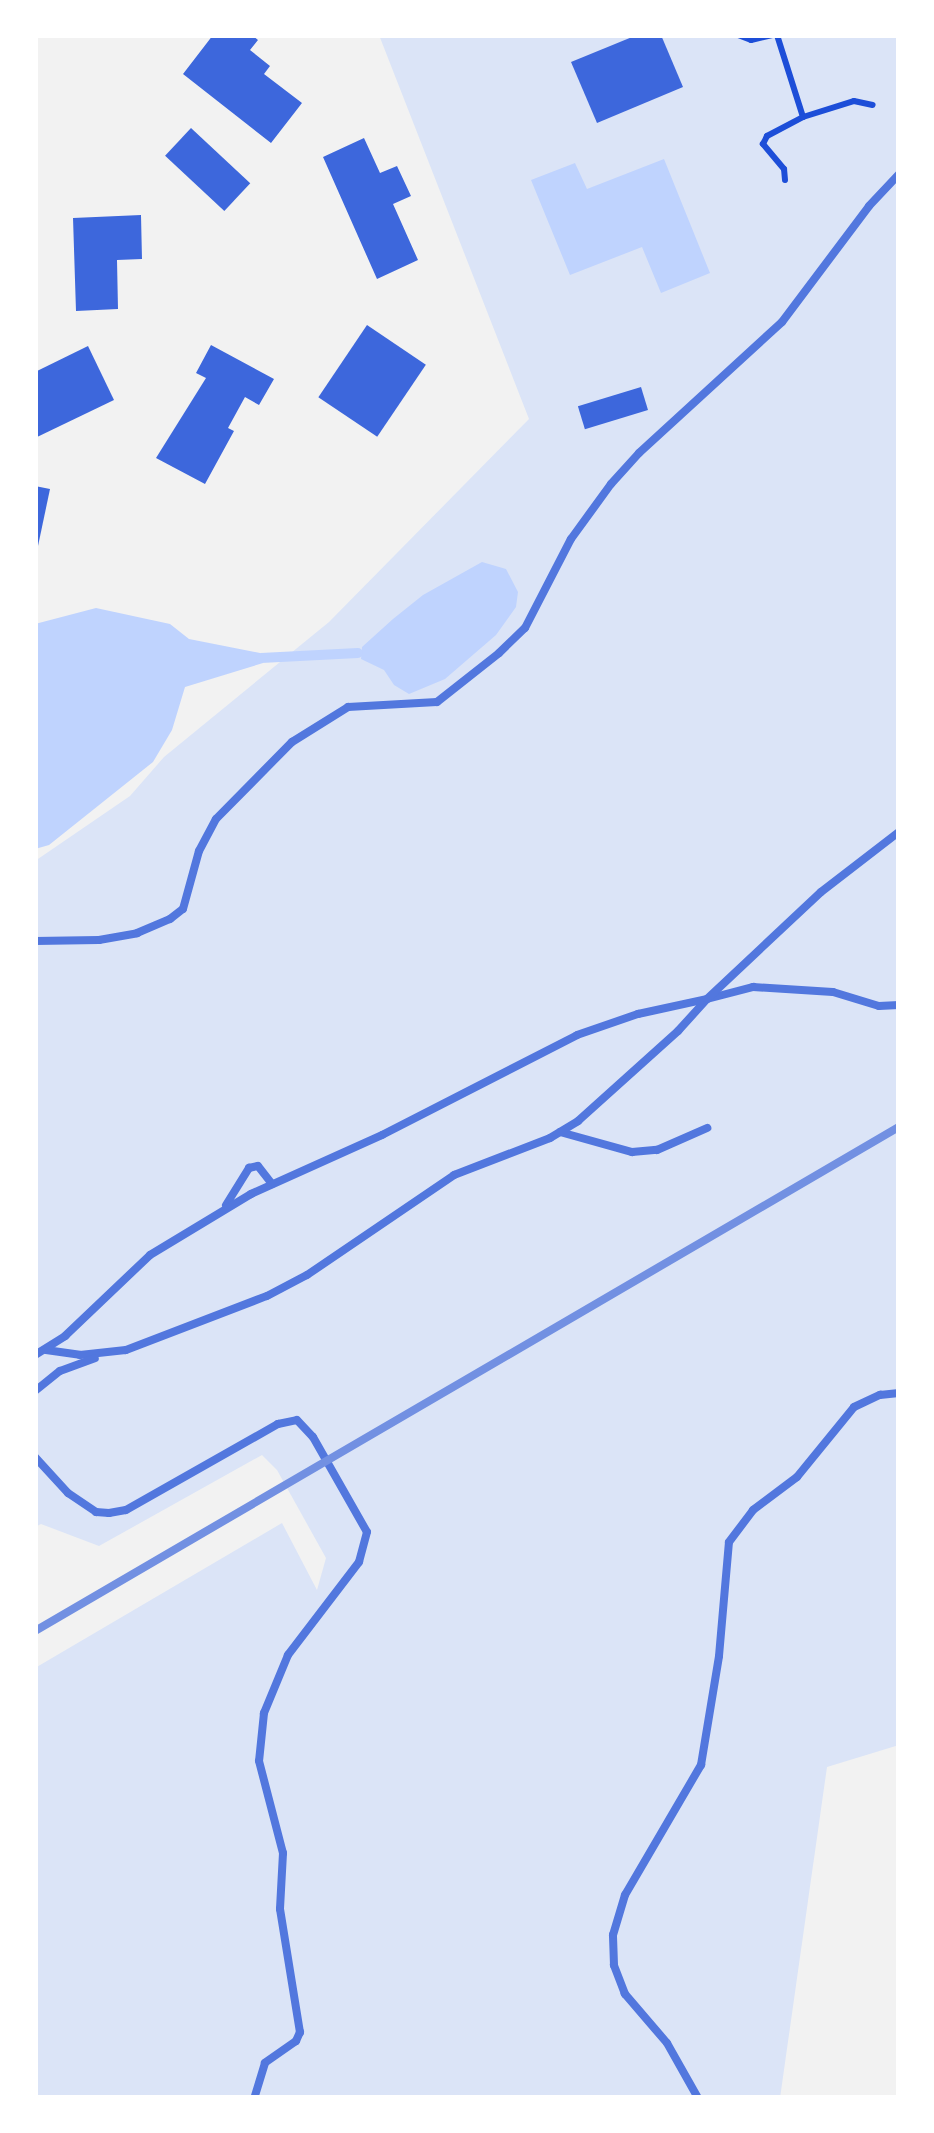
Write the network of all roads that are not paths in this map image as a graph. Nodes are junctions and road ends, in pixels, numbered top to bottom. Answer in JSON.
{"nodes":[{"id":1,"x":899,"y":174,"type":"edge"},
{"id":2,"x":899,"y":832,"type":"edge"},
{"id":3,"x":35,"y":942,"type":"edge"},
{"id":4,"x":707,"y":999,"type":"junction"},
{"id":5,"x":899,"y":1004,"type":"edge"},
{"id":6,"x":707,"y":1128,"type":"dead end"},
{"id":7,"x":560,"y":1132,"type":"junction"},
{"id":8,"x":272,"y":1184,"type":"junction"},
{"id":9,"x":224,"y":1209,"type":"junction"},
{"id":10,"x":39,"y":1353,"type":"edge"},
{"id":11,"x":109,"y":1353,"type":"junction"},
{"id":12,"x":35,"y":1391,"type":"edge"},
{"id":13,"x":899,"y":1393,"type":"edge"},
{"id":14,"x":35,"y":1457,"type":"edge"},
{"id":15,"x":254,"y":2098,"type":"edge"},
{"id":16,"x":698,"y":2098,"type":"edge"}],
"edges":[{"from":1,"to":3,"type":"lane"},
{"from":2,"to":4,"type":"lane"},
{"from":4,"to":5,"type":"lane"},
{"from":4,"to":7,"type":"lane"},
{"from":4,"to":8,"type":"lane"},
{"from":6,"to":7,"type":"lane"},
{"from":7,"to":11,"type":"lane"},
{"from":8,"to":9,"type":"lane"},
{"from":8,"to":9,"type":"lane"},
{"from":9,"to":10,"type":"lane"},
{"from":10,"to":11,"type":"lane"},
{"from":11,"to":12,"type":"lane"},
{"from":13,"to":16,"type":"lane"},
{"from":14,"to":15,"type":"lane"}]}
